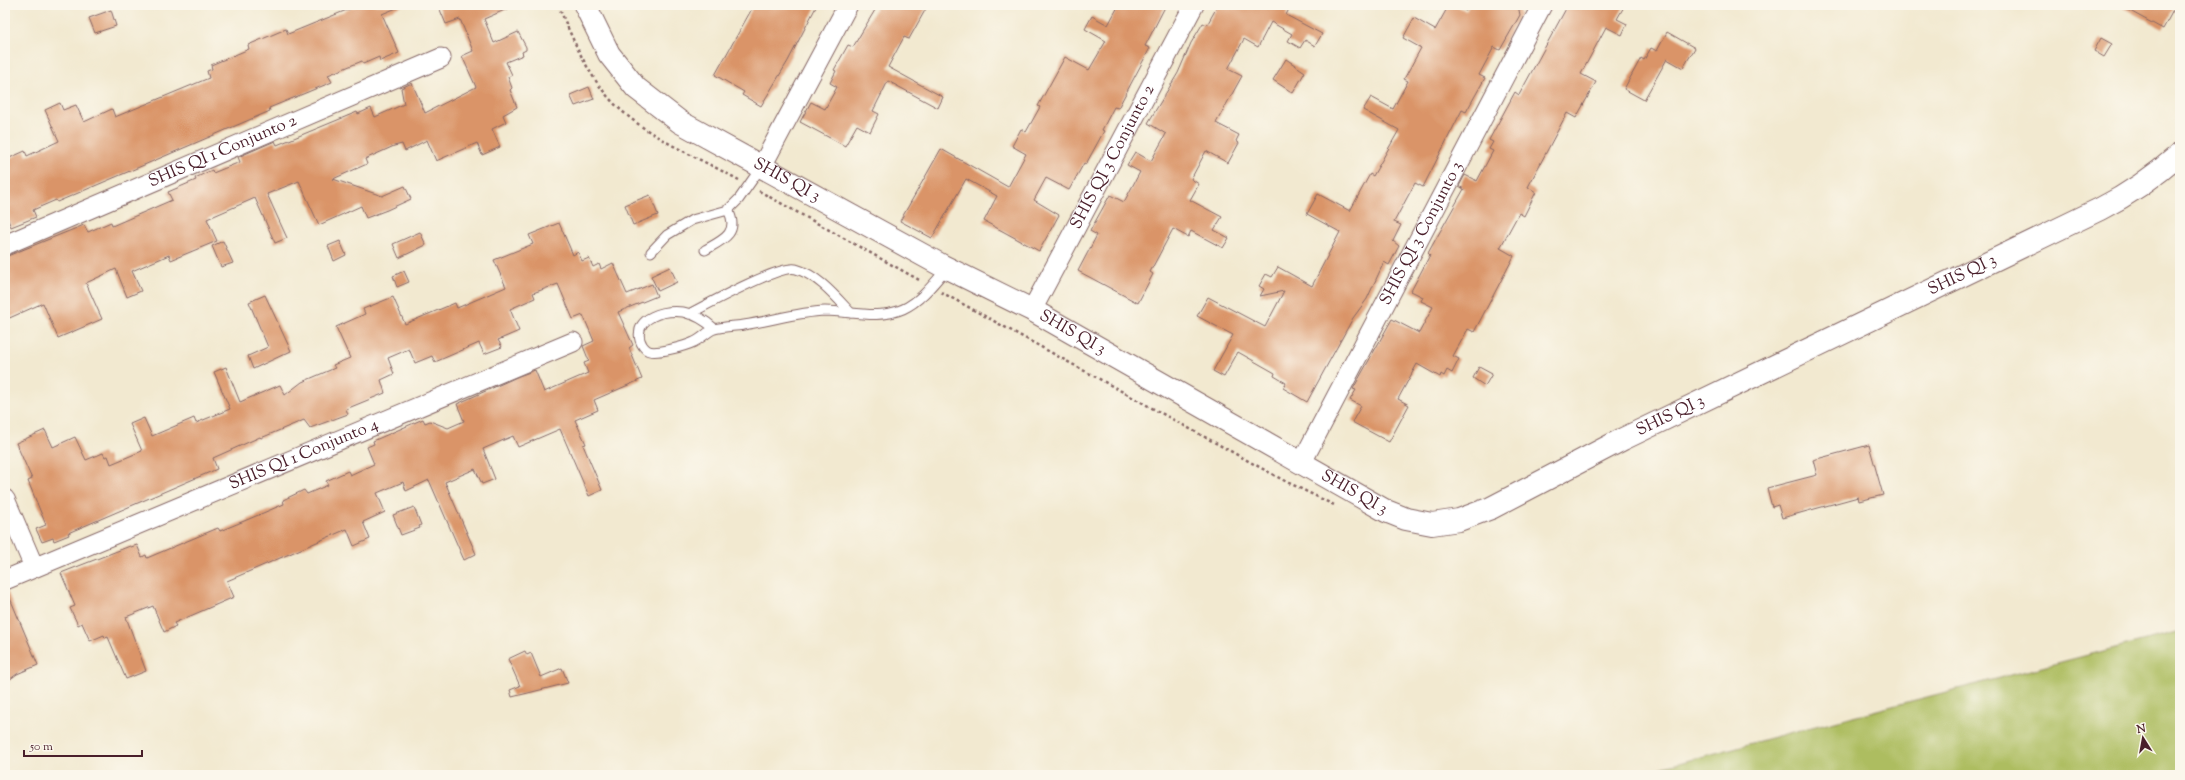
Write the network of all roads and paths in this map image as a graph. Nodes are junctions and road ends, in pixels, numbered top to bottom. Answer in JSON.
{"nodes":[{"id":1,"x":558,"y":5,"type":"edge"},
{"id":2,"x":585,"y":5,"type":"edge"},
{"id":3,"x":848,"y":5,"type":"edge"},
{"id":4,"x":1194,"y":5,"type":"edge"},
{"id":5,"x":1542,"y":5,"type":"edge"},
{"id":6,"x":441,"y":58,"type":"dead end"},
{"id":7,"x":2180,"y":154,"type":"edge"},
{"id":8,"x":762,"y":166,"type":"junction"},
{"id":9,"x":748,"y":185,"type":"junction"},
{"id":10,"x":728,"y":210,"type":"junction"},
{"id":11,"x":5,"y":245,"type":"edge"},
{"id":12,"x":705,"y":250,"type":"dead end"},
{"id":13,"x":651,"y":252,"type":"dead end"},
{"id":14,"x":947,"y":268,"type":"junction"},
{"id":15,"x":932,"y":286,"type":"junction"},
{"id":16,"x":1032,"y":310,"type":"junction"},
{"id":17,"x":851,"y":313,"type":"junction"},
{"id":18,"x":689,"y":314,"type":"junction"},
{"id":19,"x":715,"y":329,"type":"junction"},
{"id":20,"x":573,"y":342,"type":"dead end"},
{"id":21,"x":1302,"y":462,"type":"junction"},
{"id":22,"x":5,"y":499,"type":"edge"},
{"id":23,"x":1338,"y":507,"type":"dead end"},
{"id":24,"x":34,"y":567,"type":"junction"},
{"id":25,"x":5,"y":580,"type":"edge"}],
"edges":[{"from":1,"to":9,"type":"path"},
{"from":2,"to":8,"type":"street","name":"SHIS QI 3"},
{"from":3,"to":8,"type":"street"},
{"from":4,"to":16,"type":"street","name":"SHIS QI 3 Conjunto 2"},
{"from":5,"to":21,"type":"street","name":"SHIS QI 3 Conjunto 3"},
{"from":6,"to":11,"type":"street","name":"SHIS QI 1 Conjunto 2"},
{"from":7,"to":21,"type":"street","name":"SHIS QI 3"},
{"from":8,"to":9,"type":"lane"},
{"from":8,"to":14,"type":"street","name":"SHIS QI 3"},
{"from":9,"to":10,"type":"lane"},
{"from":9,"to":15,"type":"path"},
{"from":10,"to":12,"type":"lane"},
{"from":10,"to":13,"type":"lane"},
{"from":14,"to":15,"type":"lane"},
{"from":14,"to":16,"type":"street","name":"SHIS QI 3"},
{"from":15,"to":17,"type":"lane"},
{"from":15,"to":23,"type":"path"},
{"from":16,"to":21,"type":"street","name":"SHIS QI 3"},
{"from":17,"to":18,"type":"lane"},
{"from":17,"to":19,"type":"lane"},
{"from":18,"to":19,"type":"lane"},
{"from":18,"to":19,"type":"lane"},
{"from":20,"to":24,"type":"street","name":"SHIS QI 1 Conjunto 4"},
{"from":22,"to":24,"type":"street"},
{"from":24,"to":25,"type":"street","name":"SHIS QI 1 Conjunto 4"}]}
